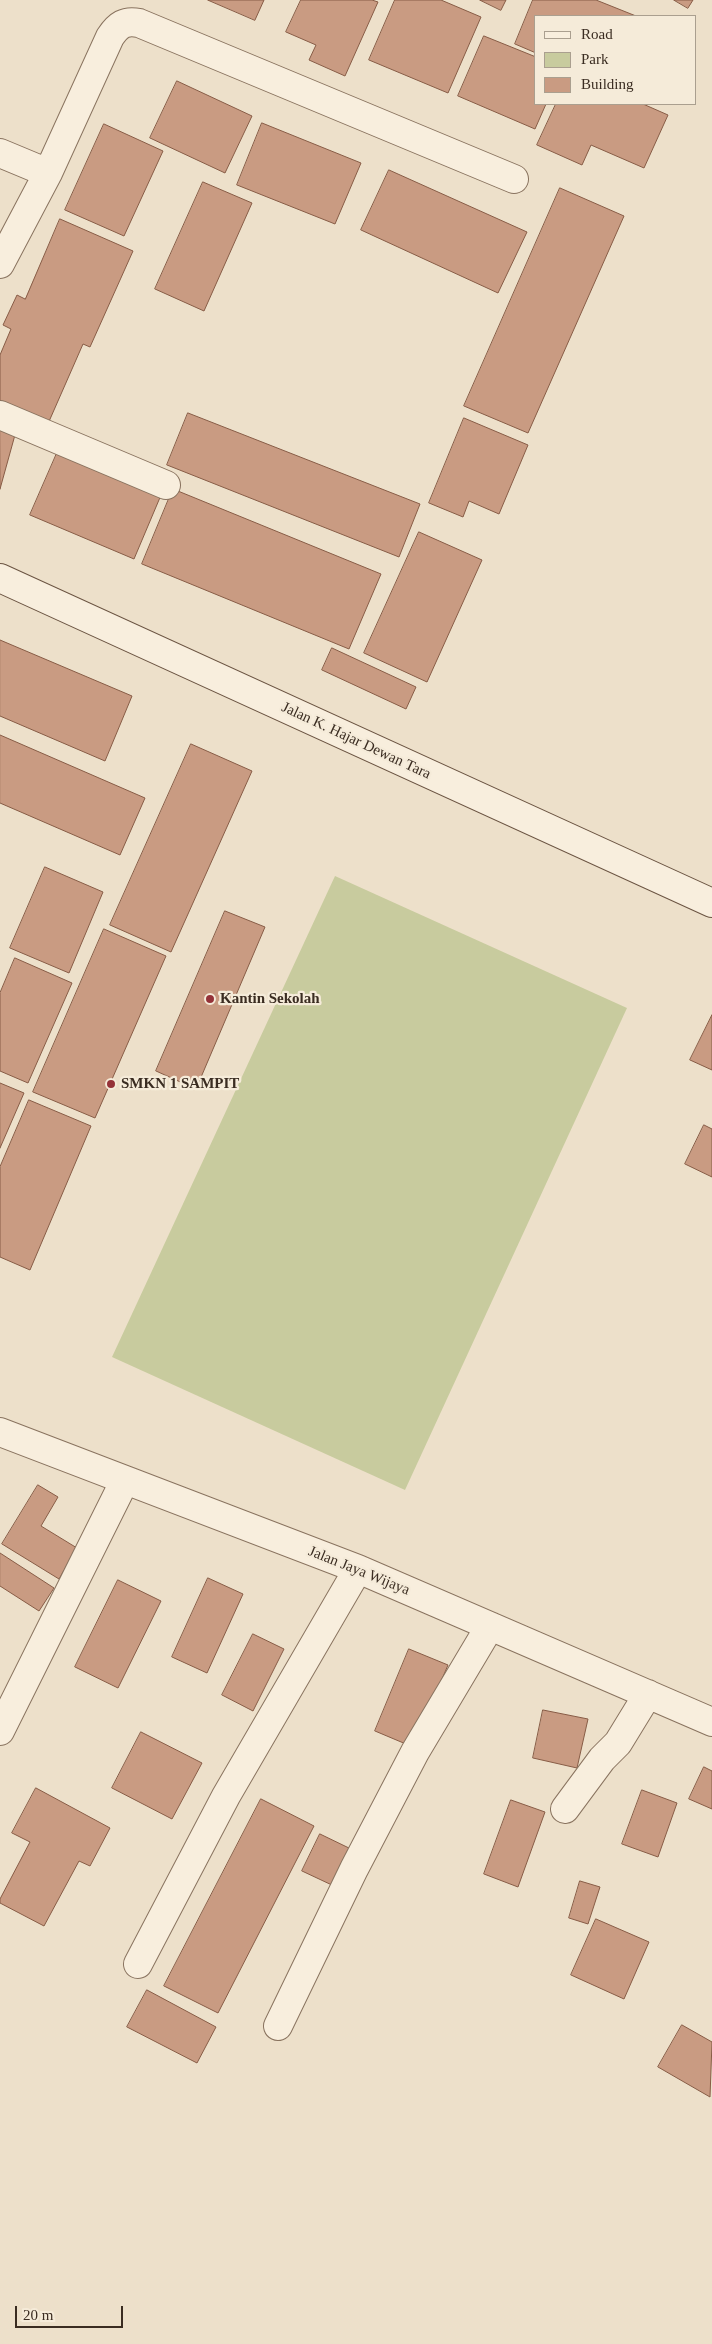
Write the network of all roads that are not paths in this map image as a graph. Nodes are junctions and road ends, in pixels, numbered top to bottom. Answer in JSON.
{"nodes":[{"id":1,"x":0,"y":152,"type":"edge"},
{"id":2,"x":48,"y":173,"type":"junction"},
{"id":3,"x":514,"y":179,"type":"dead end"},
{"id":4,"x":0,"y":264,"type":"edge"},
{"id":5,"x":0,"y":415,"type":"edge"},
{"id":6,"x":166,"y":484,"type":"dead end"},
{"id":7,"x":0,"y":578,"type":"edge"},
{"id":8,"x":712,"y":903,"type":"edge"},
{"id":9,"x":2,"y":1437,"type":"edge"},
{"id":10,"x":125,"y":1480,"type":"junction"},
{"id":11,"x":358,"y":1569,"type":"junction"},
{"id":12,"x":490,"y":1626,"type":"junction"},
{"id":13,"x":648,"y":1694,"type":"junction"},
{"id":14,"x":712,"y":1722,"type":"edge"},
{"id":15,"x":0,"y":1731,"type":"edge"},
{"id":16,"x":565,"y":1809,"type":"dead end"},
{"id":17,"x":138,"y":1964,"type":"dead end"},
{"id":18,"x":278,"y":2026,"type":"dead end"}],
"edges":[{"from":1,"to":2,"type":"street"},
{"from":2,"to":3,"type":"street"},
{"from":2,"to":4,"type":"street"},
{"from":5,"to":6,"type":"street"},
{"from":7,"to":8,"type":"street","name":"Jalan K. Hajar Dewan Tara"},
{"from":9,"to":10,"type":"street","name":"Jalan Jaya Wijaya"},
{"from":10,"to":11,"type":"street","name":"Jalan Jaya Wijaya"},
{"from":10,"to":15,"type":"street"},
{"from":11,"to":12,"type":"street","name":"Jalan Jaya Wijaya"},
{"from":11,"to":17,"type":"street"},
{"from":12,"to":13,"type":"street","name":"Jalan Jaya Wijaya"},
{"from":12,"to":18,"type":"street"},
{"from":13,"to":14,"type":"street","name":"Jalan Jaya Wijaya"},
{"from":13,"to":16,"type":"street"}]}
